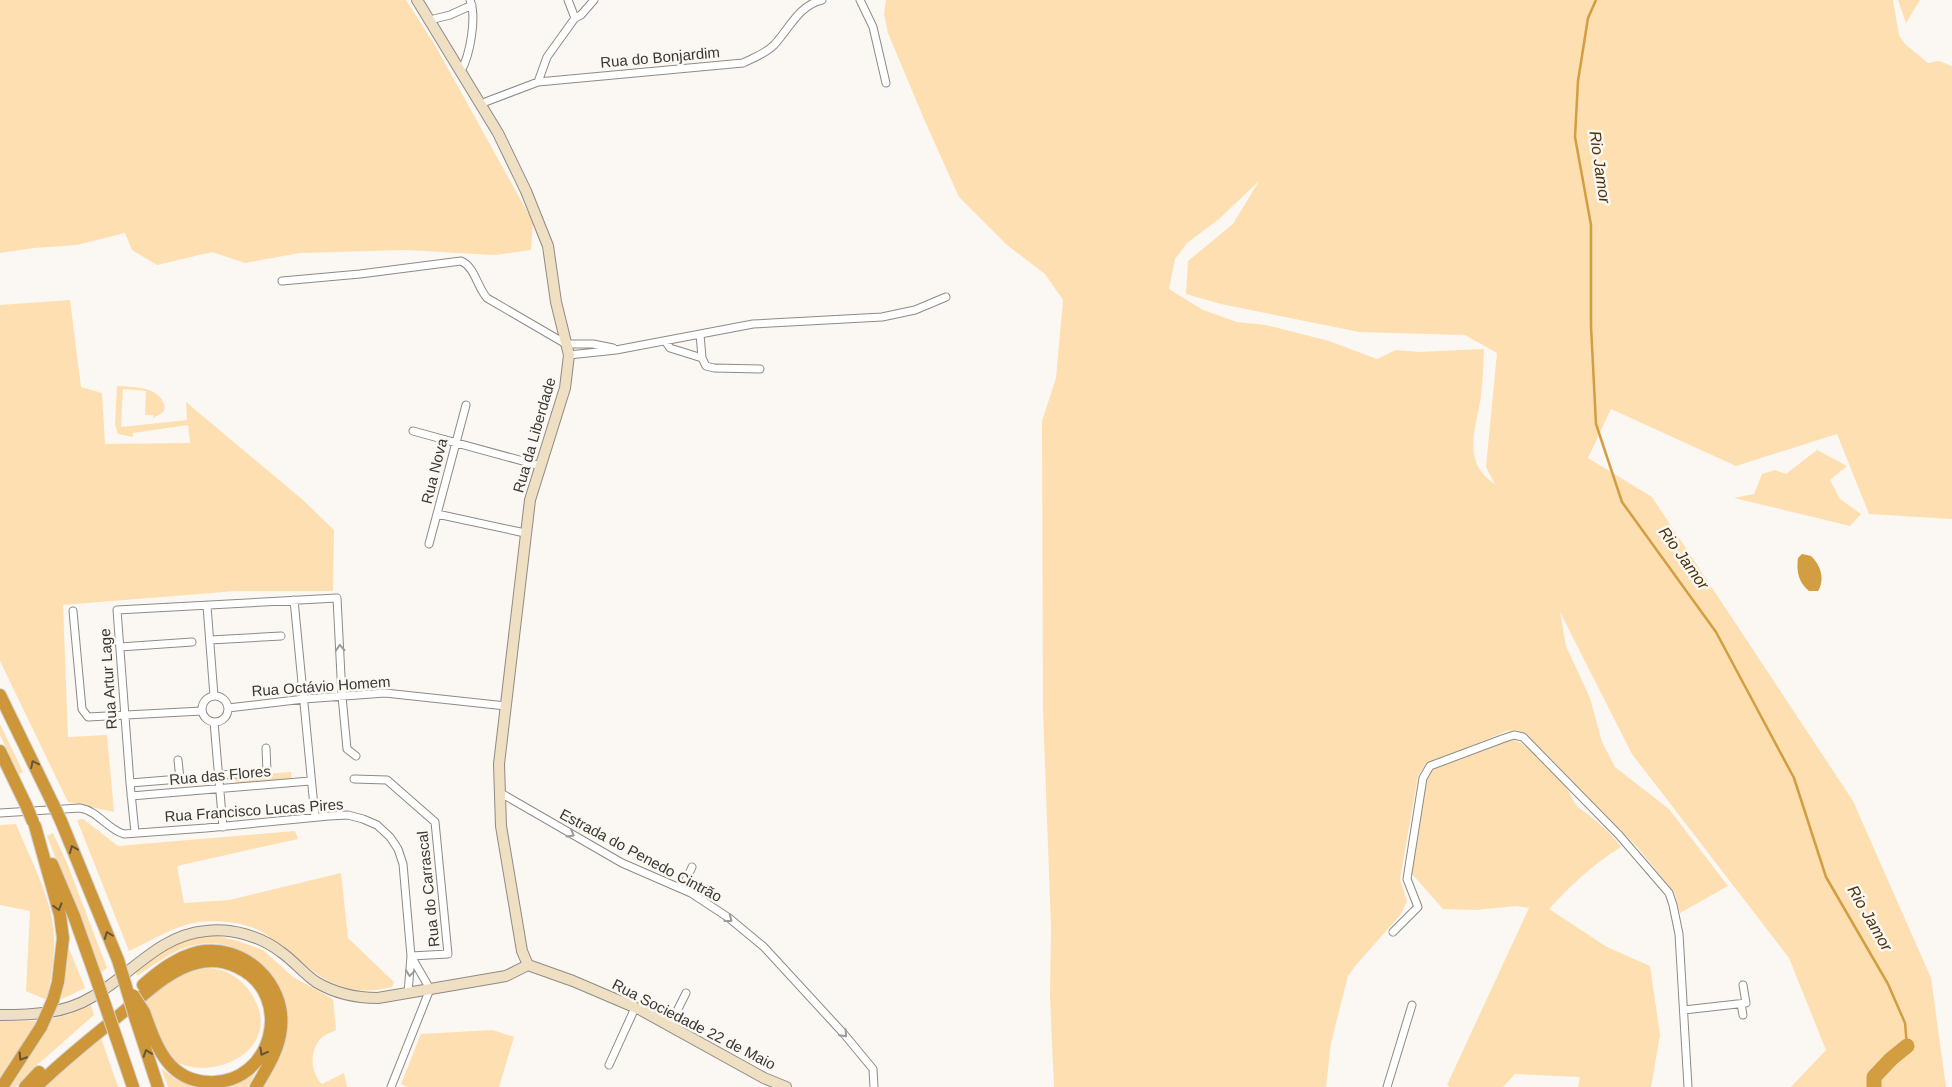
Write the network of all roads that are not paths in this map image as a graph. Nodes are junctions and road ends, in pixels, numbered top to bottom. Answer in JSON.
{"nodes":[{"id":1,"x":417,"y":0,"type":"edge"},
{"id":2,"x":568,"y":0,"type":"edge"},
{"id":3,"x":594,"y":0,"type":"edge"},
{"id":4,"x":822,"y":0,"type":"edge"},
{"id":5,"x":860,"y":0,"type":"edge"},
{"id":6,"x":471,"y":3,"type":"edge"},
{"id":7,"x":575,"y":18,"type":"junction"},
{"id":8,"x":430,"y":20,"type":"junction"},
{"id":9,"x":461,"y":71,"type":"junction"},
{"id":10,"x":538,"y":82,"type":"junction"},
{"id":11,"x":886,"y":84,"type":"dead end"},
{"id":12,"x":480,"y":104,"type":"junction"},
{"id":13,"x":282,"y":281,"type":"dead end"},
{"id":14,"x":946,"y":297,"type":"dead end"},
{"id":15,"x":700,"y":334,"type":"junction"},
{"id":16,"x":665,"y":341,"type":"junction"},
{"id":17,"x":567,"y":350,"type":"junction"},
{"id":18,"x":621,"y":350,"type":"junction"},
{"id":19,"x":702,"y":358,"type":"junction"},
{"id":20,"x":760,"y":369,"type":"dead end"},
{"id":21,"x":466,"y":405,"type":"dead end"},
{"id":22,"x":413,"y":431,"type":"dead end"},
{"id":23,"x":456,"y":442,"type":"junction"},
{"id":24,"x":541,"y":466,"type":"junction"},
{"id":25,"x":437,"y":514,"type":"junction"},
{"id":26,"x":525,"y":533,"type":"junction"},
{"id":27,"x":429,"y":544,"type":"dead end"},
{"id":28,"x":294,"y":600,"type":"junction"},
{"id":29,"x":207,"y":606,"type":"junction"},
{"id":30,"x":73,"y":611,"type":"dead end"},
{"id":31,"x":281,"y":636,"type":"dead end"},
{"id":32,"x":210,"y":640,"type":"junction"},
{"id":33,"x":192,"y":642,"type":"dead end"},
{"id":34,"x":120,"y":647,"type":"junction"},
{"id":35,"x":0,"y":695,"type":"edge"},
{"id":36,"x":214,"y":696,"type":"junction"},
{"id":37,"x":342,"y":696,"type":"junction"},
{"id":38,"x":304,"y":699,"type":"junction"},
{"id":39,"x":506,"y":706,"type":"junction"},
{"id":40,"x":228,"y":708,"type":"junction"},
{"id":41,"x":202,"y":710,"type":"junction"},
{"id":42,"x":124,"y":715,"type":"junction"},
{"id":43,"x":214,"y":722,"type":"junction"},
{"id":44,"x":266,"y":748,"type":"dead end"},
{"id":45,"x":0,"y":751,"type":"edge"},
{"id":46,"x":356,"y":756,"type":"dead end"},
{"id":47,"x":178,"y":760,"type":"dead end"},
{"id":48,"x":219,"y":775,"type":"junction"},
{"id":49,"x":354,"y":779,"type":"dead end"},
{"id":50,"x":310,"y":781,"type":"junction"},
{"id":51,"x":130,"y":783,"type":"junction"},
{"id":52,"x":220,"y":789,"type":"junction"},
{"id":53,"x":499,"y":792,"type":"junction"},
{"id":54,"x":131,"y":796,"type":"junction"},
{"id":55,"x":0,"y":813,"type":"edge"},
{"id":56,"x":315,"y":817,"type":"junction"},
{"id":57,"x":34,"y":824,"type":"junction"},
{"id":58,"x":223,"y":826,"type":"junction"},
{"id":59,"x":136,"y":832,"type":"junction"},
{"id":60,"x":692,"y":867,"type":"dead end"},
{"id":61,"x":682,"y":889,"type":"junction"},
{"id":62,"x":1393,"y":932,"type":"dead end"},
{"id":63,"x":411,"y":956,"type":"junction"},
{"id":64,"x":528,"y":965,"type":"junction"},
{"id":65,"x":1743,"y":985,"type":"dead end"},
{"id":66,"x":430,"y":989,"type":"junction"},
{"id":67,"x":408,"y":993,"type":"junction"},
{"id":68,"x":686,"y":993,"type":"dead end"},
{"id":69,"x":1741,"y":1004,"type":"junction"},
{"id":70,"x":1412,"y":1005,"type":"dead end"},
{"id":71,"x":636,"y":1008,"type":"junction"},
{"id":72,"x":1684,"y":1010,"type":"junction"},
{"id":73,"x":0,"y":1015,"type":"edge"},
{"id":74,"x":1742,"y":1015,"type":"dead end"},
{"id":75,"x":140,"y":1016,"type":"junction"},
{"id":76,"x":670,"y":1025,"type":"junction"},
{"id":77,"x":609,"y":1065,"type":"dead end"},
{"id":78,"x":2,"y":1087,"type":"edge"},
{"id":79,"x":24,"y":1087,"type":"edge"},
{"id":80,"x":36,"y":1087,"type":"edge"},
{"id":81,"x":132,"y":1087,"type":"edge"},
{"id":82,"x":158,"y":1087,"type":"edge"},
{"id":83,"x":256,"y":1087,"type":"edge"},
{"id":84,"x":391,"y":1087,"type":"edge"},
{"id":85,"x":786,"y":1087,"type":"edge"},
{"id":86,"x":874,"y":1087,"type":"edge"},
{"id":87,"x":1387,"y":1087,"type":"edge"},
{"id":88,"x":1688,"y":1087,"type":"edge"}],
"edges":[{"from":1,"to":8,"type":"street","name":"Rua da Liberdade"},
{"from":2,"to":7,"type":"street"},
{"from":3,"to":7,"type":"street"},
{"from":4,"to":10,"type":"street","name":"Rua do Bonjardim"},
{"from":5,"to":11,"type":"street"},
{"from":6,"to":8,"type":"street"},
{"from":6,"to":9,"type":"street"},
{"from":7,"to":10,"type":"street"},
{"from":8,"to":9,"type":"street","name":"Rua da Liberdade"},
{"from":9,"to":12,"type":"street","name":"Rua da Liberdade"},
{"from":10,"to":12,"type":"street","name":"Rua do Bonjardim"},
{"from":12,"to":17,"type":"street","name":"Rua da Liberdade"},
{"from":13,"to":17,"type":"street"},
{"from":14,"to":15,"type":"street"},
{"from":15,"to":16,"type":"street"},
{"from":15,"to":19,"type":"street"},
{"from":16,"to":18,"type":"street"},
{"from":16,"to":19,"type":"street"},
{"from":17,"to":18,"type":"street"},
{"from":17,"to":18,"type":"street"},
{"from":17,"to":24,"type":"street","name":"Rua da Liberdade"},
{"from":19,"to":20,"type":"street"},
{"from":21,"to":23,"type":"street","name":"Rua Nova"},
{"from":22,"to":23,"type":"street"},
{"from":23,"to":24,"type":"street"},
{"from":23,"to":25,"type":"street","name":"Rua Nova"},
{"from":24,"to":26,"type":"street","name":"Rua da Liberdade"},
{"from":25,"to":26,"type":"street"},
{"from":25,"to":27,"type":"street","name":"Rua Nova"},
{"from":26,"to":39,"type":"street","name":"Rua da Liberdade"},
{"from":28,"to":29,"type":"street","name":"Rua Artur Lage"},
{"from":37,"to":28,"type":"street","name":"Rua Artur Lage","one_way":true},
{"from":28,"to":38,"type":"street"},
{"from":29,"to":32,"type":"street"},
{"from":29,"to":34,"type":"street","name":"Rua Artur Lage"},
{"from":30,"to":42,"type":"street"},
{"from":31,"to":32,"type":"street"},
{"from":32,"to":36,"type":"street"},
{"from":33,"to":34,"type":"street"},
{"from":34,"to":42,"type":"street","name":"Rua Artur Lage"},
{"from":75,"to":35,"type":"highway","one_way":true,"bridge":true},
{"from":36,"to":40,"type":"street"},
{"from":36,"to":41,"type":"street"},
{"from":37,"to":38,"type":"street","name":"Rua Octávio Homem"},
{"from":37,"to":39,"type":"street","name":"Rua Octávio Homem"},
{"from":37,"to":46,"type":"street"},
{"from":38,"to":40,"type":"street","name":"Rua Octávio Homem"},
{"from":38,"to":50,"type":"street"},
{"from":39,"to":53,"type":"street","name":"Rua da Liberdade"},
{"from":40,"to":43,"type":"street"},
{"from":41,"to":42,"type":"street"},
{"from":41,"to":43,"type":"street"},
{"from":42,"to":51,"type":"street","name":"Rua Artur Lage"},
{"from":43,"to":48,"type":"street"},
{"from":44,"to":48,"type":"street"},
{"from":45,"to":57,"type":"highway","bridge":true},
{"from":47,"to":51,"type":"street"},
{"from":48,"to":52,"type":"street"},
{"from":49,"to":63,"type":"street","name":"Rua do Carrascal"},
{"from":50,"to":52,"type":"street","name":"Rua das Flores"},
{"from":50,"to":56,"type":"street"},
{"from":51,"to":54,"type":"street","name":"Rua Artur Lage"},
{"from":52,"to":54,"type":"street","name":"Rua das Flores"},
{"from":52,"to":58,"type":"street"},
{"from":53,"to":61,"type":"street","name":"Estrada do Penedo Cintrão","one_way":true},
{"from":53,"to":64,"type":"street"},
{"from":54,"to":59,"type":"street","name":"Rua Artur Lage"},
{"from":55,"to":59,"type":"street","name":"Rua Francisco Lucas Pires"},
{"from":56,"to":58,"type":"street","name":"Rua Francisco Lucas Pires"},
{"from":56,"to":63,"type":"street","name":"Rua Francisco Lucas Pires"},
{"from":57,"to":78,"type":"highway","one_way":true,"bridge":true},
{"from":57,"to":81,"type":"highway","bridge":true},
{"from":58,"to":59,"type":"street","name":"Rua Francisco Lucas Pires"},
{"from":60,"to":61,"type":"street"},
{"from":61,"to":86,"type":"street","name":"Estrada do Penedo Cintrão","one_way":true},
{"from":62,"to":72,"type":"street"},
{"from":63,"to":66,"type":"street","name":"Rua Francisco Lucas Pires"},
{"from":63,"to":67,"type":"street","name":"Rua Francisco Lucas Pires","one_way":true},
{"from":64,"to":66,"type":"street"},
{"from":64,"to":71,"type":"street","name":"Rua Sociedade 22 de Maio"},
{"from":65,"to":69,"type":"street"},
{"from":66,"to":67,"type":"street"},
{"from":66,"to":84,"type":"street"},
{"from":67,"to":73,"type":"street"},
{"from":68,"to":76,"type":"street"},
{"from":69,"to":72,"type":"street"},
{"from":69,"to":74,"type":"street"},
{"from":70,"to":87,"type":"street"},
{"from":71,"to":76,"type":"street","name":"Rua Sociedade 22 de Maio"},
{"from":71,"to":77,"type":"street"},
{"from":72,"to":88,"type":"street"},
{"from":80,"to":75,"type":"highway","one_way":true},
{"from":82,"to":75,"type":"highway","one_way":true},
{"from":76,"to":85,"type":"street","name":"Rua Sociedade 22 de Maio"},
{"from":79,"to":83,"type":"highway"}]}
